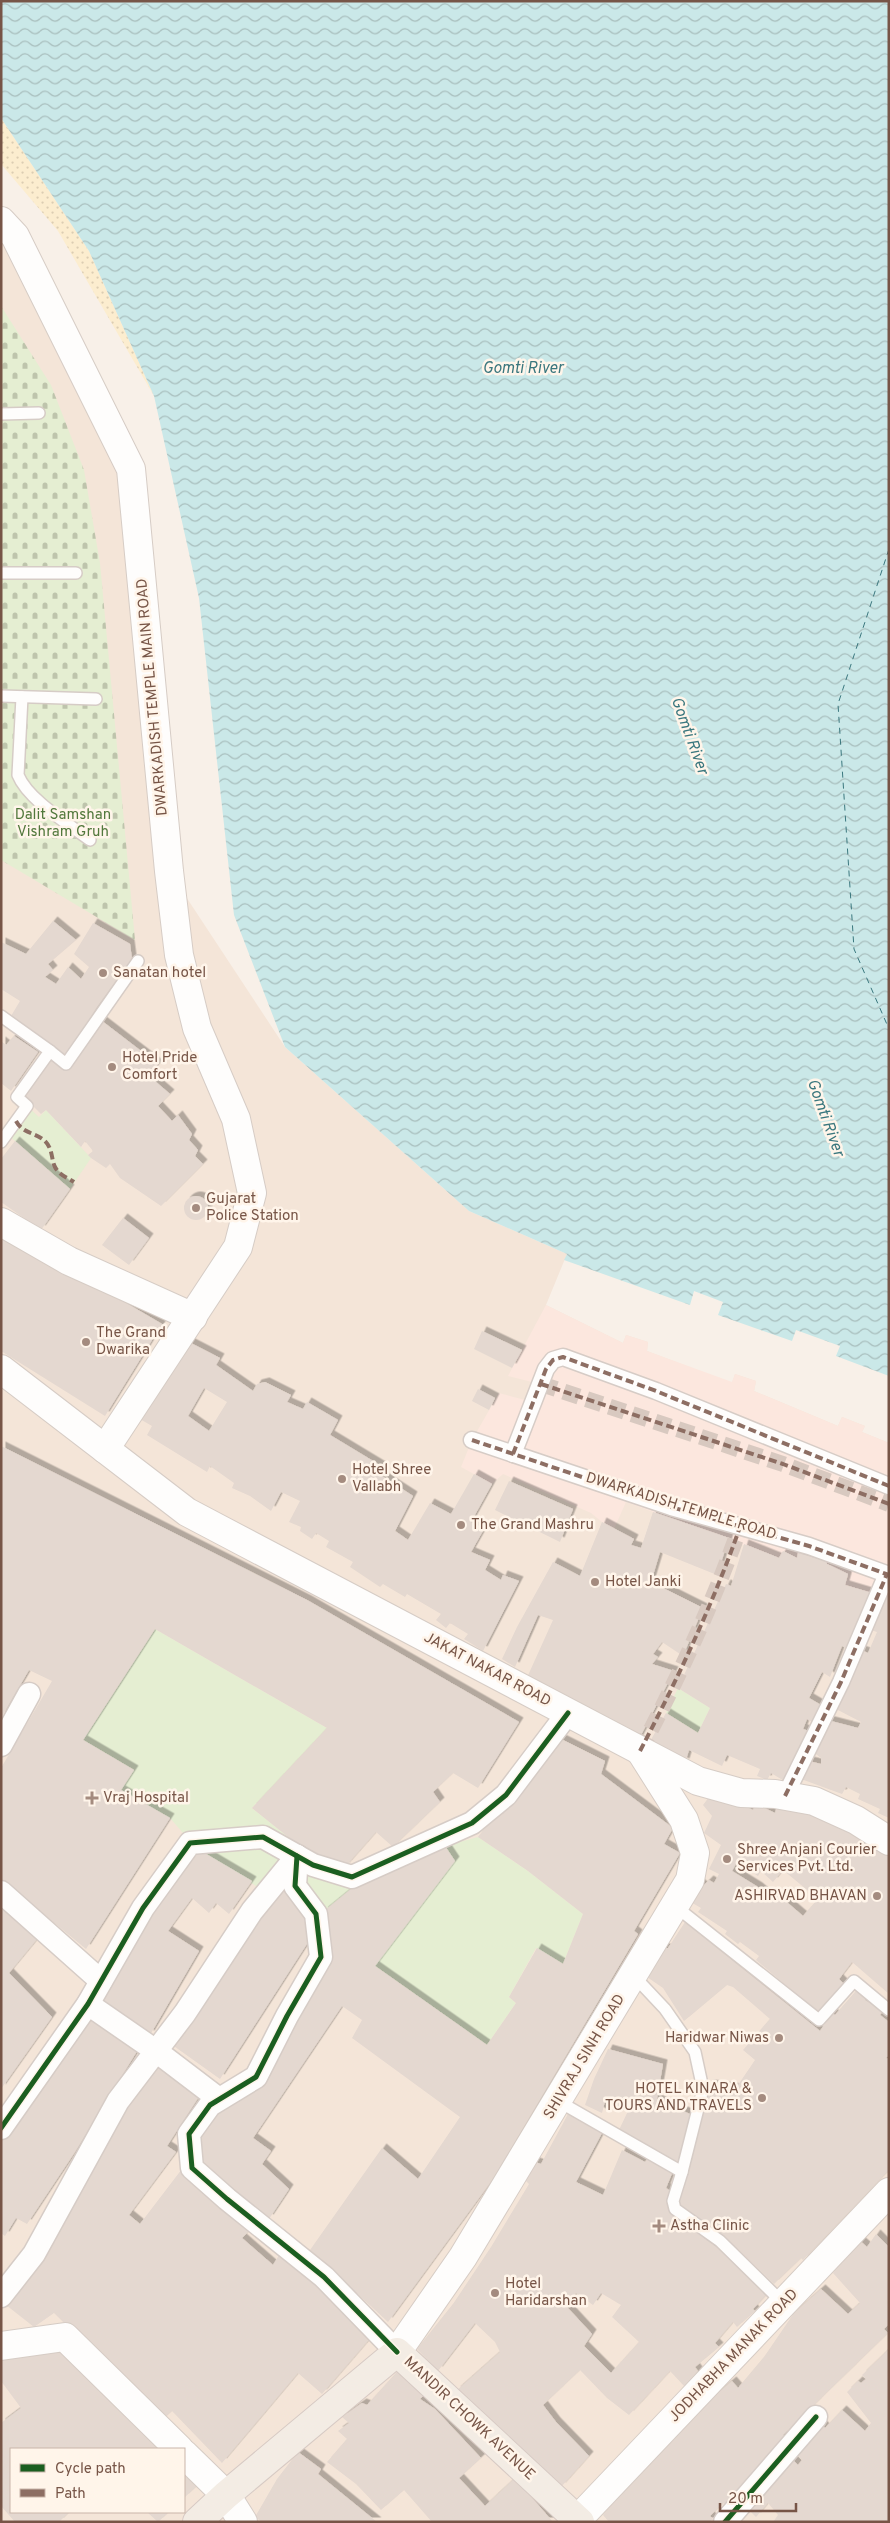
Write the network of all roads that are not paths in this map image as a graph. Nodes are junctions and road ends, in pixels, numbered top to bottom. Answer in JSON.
{"nodes":[{"id":1,"x":1,"y":221,"type":"edge"},
{"id":2,"x":39,"y":413,"type":"dead end"},
{"id":3,"x":1,"y":414,"type":"edge"},
{"id":4,"x":1,"y":573,"type":"edge"},
{"id":5,"x":76,"y":573,"type":"dead end"},
{"id":6,"x":1,"y":696,"type":"edge"},
{"id":7,"x":22,"y":697,"type":"junction"},
{"id":8,"x":96,"y":699,"type":"dead end"},
{"id":9,"x":90,"y":840,"type":"dead end"},
{"id":10,"x":138,"y":961,"type":"dead end"},
{"id":11,"x":1,"y":1016,"type":"edge"},
{"id":12,"x":50,"y":1051,"type":"junction"},
{"id":13,"x":1,"y":1142,"type":"edge"},
{"id":14,"x":1,"y":1222,"type":"edge"},
{"id":15,"x":193,"y":1317,"type":"junction"},
{"id":16,"x":1,"y":1369,"type":"edge"},
{"id":17,"x":472,"y":1440,"type":"dead end"},
{"id":18,"x":106,"y":1449,"type":"junction"},
{"id":19,"x":513,"y":1454,"type":"junction"},
{"id":20,"x":889,"y":1486,"type":"edge"},
{"id":21,"x":888,"y":1574,"type":"edge"},
{"id":22,"x":30,"y":1694,"type":"dead end"},
{"id":23,"x":568,"y":1713,"type":"junction"},
{"id":24,"x":1,"y":1745,"type":"edge"},
{"id":25,"x":640,"y":1751,"type":"junction"},
{"id":26,"x":785,"y":1796,"type":"junction"},
{"id":27,"x":889,"y":1841,"type":"edge"},
{"id":28,"x":297,"y":1856,"type":"junction"},
{"id":29,"x":1,"y":1892,"type":"edge"},
{"id":30,"x":675,"y":1906,"type":"junction"},
{"id":31,"x":633,"y":1975,"type":"junction"},
{"id":32,"x":101,"y":1981,"type":"junction"},
{"id":33,"x":88,"y":2004,"type":"junction"},
{"id":34,"x":889,"y":2010,"type":"edge"},
{"id":35,"x":156,"y":2051,"type":"junction"},
{"id":36,"x":219,"y":2099,"type":"junction"},
{"id":37,"x":558,"y":2101,"type":"junction"},
{"id":38,"x":1,"y":2128,"type":"edge"},
{"id":39,"x":682,"y":2172,"type":"junction"},
{"id":40,"x":889,"y":2192,"type":"edge"},
{"id":41,"x":1,"y":2296,"type":"edge"},
{"id":42,"x":784,"y":2303,"type":"junction"},
{"id":43,"x":1,"y":2346,"type":"edge"},
{"id":44,"x":396,"y":2352,"type":"junction"},
{"id":45,"x":816,"y":2417,"type":"dead end"},
{"id":46,"x":178,"y":2448,"type":"edge"},
{"id":47,"x":185,"y":2455,"type":"edge"},
{"id":48,"x":226,"y":2495,"type":"junction"},
{"id":49,"x":579,"y":2520,"type":"edge"},
{"id":50,"x":197,"y":2522,"type":"edge"},
{"id":51,"x":243,"y":2522,"type":"edge"},
{"id":52,"x":725,"y":2522,"type":"edge"}],
"edges":[{"from":1,"to":15,"type":"main road","name":"DWARKADISH TEMPLE MAIN ROAD"},
{"from":2,"to":3,"type":"lane"},
{"from":4,"to":5,"type":"lane"},
{"from":6,"to":7,"type":"lane"},
{"from":7,"to":8,"type":"lane"},
{"from":7,"to":9,"type":"lane"},
{"from":10,"to":12,"type":"lane"},
{"from":11,"to":12,"type":"lane"},
{"from":12,"to":13,"type":"lane"},
{"from":14,"to":15,"type":"main road"},
{"from":15,"to":18,"type":"main road"},
{"from":16,"to":18,"type":"main road","name":"JAKAT NAKAR ROAD"},
{"from":17,"to":19,"type":"street","name":"DWARKADISH TEMPLE ROAD"},
{"from":18,"to":23,"type":"main road","name":"JAKAT NAKAR ROAD"},
{"from":19,"to":20,"type":"street"},
{"from":19,"to":21,"type":"street","name":"DWARKADISH TEMPLE ROAD"},
{"from":21,"to":26,"type":"street"},
{"from":22,"to":24,"type":"street"},
{"from":23,"to":25,"type":"main road","name":"JAKAT NAKAR ROAD"},
{"from":23,"to":28,"type":"street"},
{"from":25,"to":26,"type":"main road","name":"JAKAT NAKAR ROAD"},
{"from":25,"to":30,"type":"main road","name":"SHIVRAJ SINH ROAD"},
{"from":26,"to":27,"type":"main road","name":"JAKAT NAKAR ROAD"},
{"from":28,"to":32,"type":"street"},
{"from":28,"to":35,"type":"street"},
{"from":28,"to":36,"type":"street"},
{"from":29,"to":32,"type":"street"},
{"from":30,"to":31,"type":"main road","name":"SHIVRAJ SINH ROAD"},
{"from":30,"to":34,"type":"lane"},
{"from":31,"to":37,"type":"main road","name":"SHIVRAJ SINH ROAD"},
{"from":31,"to":39,"type":"lane"},
{"from":32,"to":33,"type":"street"},
{"from":33,"to":35,"type":"street"},
{"from":33,"to":38,"type":"street"},
{"from":35,"to":36,"type":"street"},
{"from":35,"to":41,"type":"street"},
{"from":36,"to":44,"type":"street"},
{"from":37,"to":39,"type":"lane"},
{"from":37,"to":44,"type":"main road","name":"SHIVRAJ SINH ROAD"},
{"from":39,"to":42,"type":"lane"},
{"from":40,"to":42,"type":"main road","name":"JODHABHA MANAK ROAD"},
{"from":42,"to":49,"type":"main road","name":"JODHABHA MANAK ROAD"},
{"from":43,"to":46,"type":"main road"},
{"from":44,"to":48,"type":"main road","name":"MANDIR CHOWK AVENUE"},
{"from":44,"to":49,"type":"main road","name":"MANDIR CHOWK AVENUE"},
{"from":45,"to":52,"type":"street"},
{"from":47,"to":48,"type":"main road"},
{"from":48,"to":50,"type":"main road","name":"MANDIR CHOWK AVENUE"},
{"from":48,"to":51,"type":"main road"}]}
